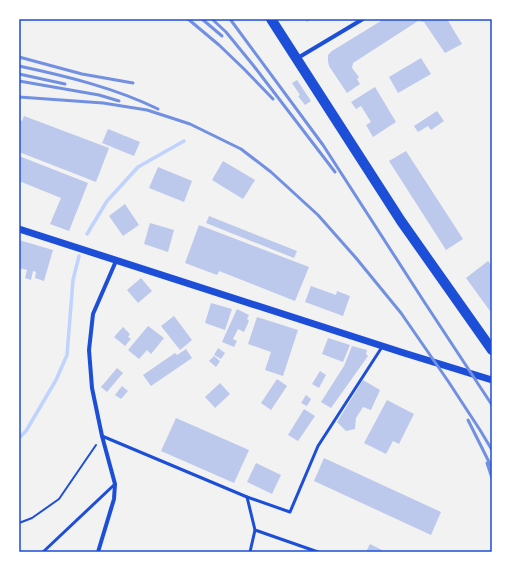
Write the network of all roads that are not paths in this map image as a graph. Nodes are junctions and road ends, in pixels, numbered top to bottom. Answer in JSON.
{"nodes":[{"id":1,"x":271,"y":19,"type":"edge"},
{"id":2,"x":363,"y":19,"type":"edge"},
{"id":3,"x":296,"y":59,"type":"junction"},
{"id":4,"x":19,"y":229,"type":"edge"},
{"id":5,"x":116,"y":261,"type":"junction"},
{"id":6,"x":383,"y":346,"type":"junction"},
{"id":7,"x":492,"y":350,"type":"edge"},
{"id":8,"x":492,"y":380,"type":"edge"},
{"id":9,"x":102,"y":436,"type":"junction"},
{"id":10,"x":115,"y":484,"type":"junction"},
{"id":11,"x":247,"y":497,"type":"junction"},
{"id":12,"x":255,"y":530,"type":"junction"},
{"id":13,"x":43,"y":552,"type":"edge"},
{"id":14,"x":98,"y":552,"type":"edge"},
{"id":15,"x":250,"y":552,"type":"edge"},
{"id":16,"x":318,"y":552,"type":"edge"}],
"edges":[{"from":1,"to":3,"type":"main road"},
{"from":2,"to":3,"type":"street"},
{"from":3,"to":7,"type":"main road"},
{"from":4,"to":5,"type":"street"},
{"from":5,"to":6,"type":"street"},
{"from":5,"to":9,"type":"street"},
{"from":6,"to":8,"type":"street"},
{"from":6,"to":11,"type":"lane"},
{"from":9,"to":10,"type":"street"},
{"from":9,"to":11,"type":"lane"},
{"from":10,"to":13,"type":"lane"},
{"from":10,"to":14,"type":"street"},
{"from":11,"to":12,"type":"lane"},
{"from":12,"to":15,"type":"lane"},
{"from":12,"to":16,"type":"lane"}]}
